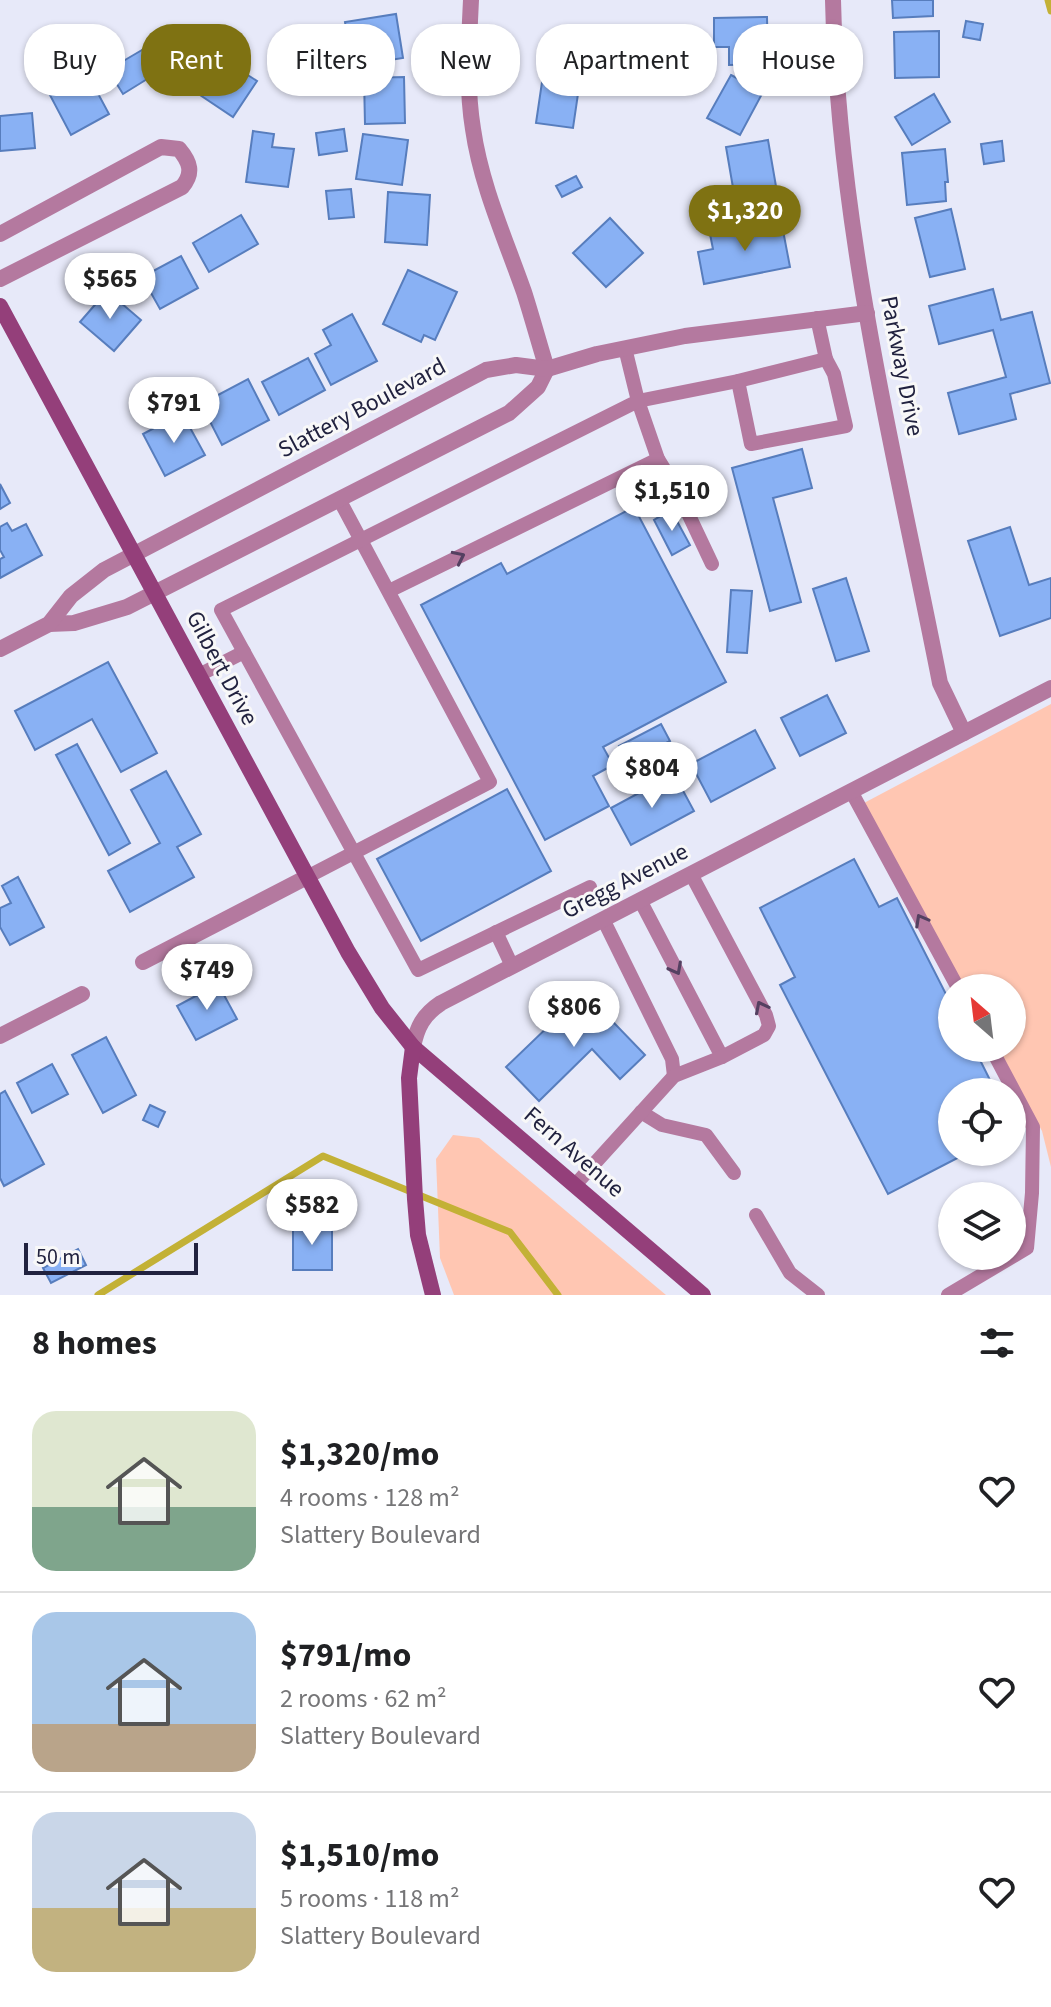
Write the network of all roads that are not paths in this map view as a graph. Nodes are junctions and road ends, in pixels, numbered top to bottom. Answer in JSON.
{"nodes":[{"id":1,"x":471,"y":0,"type":"edge"},
{"id":2,"x":833,"y":0,"type":"edge"},
{"id":3,"x":0,"y":234,"type":"edge"},
{"id":4,"x":0,"y":279,"type":"edge"},
{"id":5,"x":0,"y":306,"type":"edge"},
{"id":6,"x":867,"y":313,"type":"junction"},
{"id":7,"x":817,"y":318,"type":"junction"},
{"id":8,"x":625,"y":348,"type":"junction"},
{"id":9,"x":826,"y":359,"type":"junction"},
{"id":10,"x":547,"y":369,"type":"junction"},
{"id":11,"x":738,"y":381,"type":"junction"},
{"id":12,"x":638,"y":401,"type":"junction"},
{"id":13,"x":658,"y":459,"type":"junction"},
{"id":14,"x":339,"y":499,"type":"junction"},
{"id":15,"x":362,"y":541,"type":"junction"},
{"id":16,"x":134,"y":554,"type":"junction"},
{"id":17,"x":712,"y":564,"type":"dead end"},
{"id":18,"x":389,"y":591,"type":"junction"},
{"id":19,"x":155,"y":593,"type":"junction"},
{"id":20,"x":49,"y":624,"type":"junction"},
{"id":21,"x":0,"y":649,"type":"edge"},
{"id":22,"x":244,"y":652,"type":"junction"},
{"id":23,"x":199,"y":675,"type":"junction"},
{"id":24,"x":1051,"y":688,"type":"edge"},
{"id":25,"x":964,"y":733,"type":"junction"},
{"id":26,"x":851,"y":791,"type":"junction"},
{"id":27,"x":354,"y":853,"type":"junction"},
{"id":28,"x":691,"y":874,"type":"junction"},
{"id":29,"x":307,"y":877,"type":"junction"},
{"id":30,"x":590,"y":887,"type":"dead end"},
{"id":31,"x":640,"y":900,"type":"junction"},
{"id":32,"x":603,"y":919,"type":"junction"},
{"id":33,"x":496,"y":932,"type":"junction"},
{"id":34,"x":143,"y":962,"type":"dead end"},
{"id":35,"x":512,"y":966,"type":"junction"},
{"id":36,"x":950,"y":974,"type":"edge"},
{"id":37,"x":82,"y":994,"type":"dead end"},
{"id":38,"x":0,"y":1036,"type":"edge"},
{"id":39,"x":413,"y":1047,"type":"junction"},
{"id":40,"x":722,"y":1057,"type":"junction"},
{"id":41,"x":998,"y":1062,"type":"edge"},
{"id":42,"x":674,"y":1076,"type":"junction"},
{"id":43,"x":641,"y":1112,"type":"junction"},
{"id":44,"x":734,"y":1173,"type":"dead end"},
{"id":45,"x":575,"y":1185,"type":"junction"},
{"id":46,"x":756,"y":1215,"type":"dead end"},
{"id":47,"x":433,"y":1295,"type":"edge"},
{"id":48,"x":703,"y":1295,"type":"edge"},
{"id":49,"x":818,"y":1295,"type":"edge"},
{"id":50,"x":948,"y":1295,"type":"edge"}],
"edges":[{"from":1,"to":10,"type":"street"},
{"from":2,"to":6,"type":"street","name":"Parkway Drive"},
{"from":3,"to":4,"type":"street"},
{"from":5,"to":16,"type":"street","name":"Gilbert Drive"},
{"from":6,"to":7,"type":"street","name":"Slattery Boulevard"},
{"from":6,"to":25,"type":"street","name":"Parkway Drive"},
{"from":7,"to":8,"type":"street","name":"Slattery Boulevard"},
{"from":7,"to":9,"type":"lane"},
{"from":8,"to":10,"type":"street","name":"Slattery Boulevard"},
{"from":8,"to":12,"type":"lane"},
{"from":9,"to":11,"type":"lane"},
{"from":9,"to":11,"type":"lane"},
{"from":10,"to":14,"type":"street","name":"Slattery Boulevard"},
{"from":10,"to":16,"type":"street","name":"Slattery Boulevard"},
{"from":11,"to":12,"type":"lane"},
{"from":12,"to":13,"type":"lane"},
{"from":12,"to":15,"type":"lane"},
{"from":13,"to":17,"type":"lane"},
{"from":18,"to":13,"type":"lane","one_way":true},
{"from":14,"to":15,"type":"lane"},
{"from":14,"to":19,"type":"street","name":"Slattery Boulevard"},
{"from":15,"to":18,"type":"lane"},
{"from":15,"to":22,"type":"lane"},
{"from":16,"to":19,"type":"street","name":"Gilbert Drive"},
{"from":16,"to":20,"type":"street","name":"Slattery Boulevard"},
{"from":18,"to":27,"type":"lane"},
{"from":19,"to":20,"type":"street","name":"Slattery Boulevard"},
{"from":19,"to":23,"type":"street","name":"Gilbert Drive"},
{"from":20,"to":21,"type":"street","name":"Slattery Boulevard"},
{"from":22,"to":23,"type":"lane"},
{"from":22,"to":27,"type":"lane"},
{"from":23,"to":29,"type":"street","name":"Gilbert Drive"},
{"from":24,"to":25,"type":"street","name":"Gregg Avenue"},
{"from":25,"to":26,"type":"street","name":"Gregg Avenue"},
{"from":26,"to":28,"type":"street","name":"Gregg Avenue"},
{"from":36,"to":26,"type":"lane","one_way":true},
{"from":27,"to":29,"type":"lane"},
{"from":27,"to":33,"type":"lane"},
{"from":28,"to":31,"type":"street","name":"Gregg Avenue"},
{"from":40,"to":28,"type":"lane","one_way":true},
{"from":29,"to":34,"type":"street"},
{"from":29,"to":39,"type":"street","name":"Gilbert Drive"},
{"from":30,"to":33,"type":"lane"},
{"from":31,"to":32,"type":"street","name":"Gregg Avenue"},
{"from":31,"to":40,"type":"lane","one_way":true},
{"from":32,"to":35,"type":"street","name":"Gregg Avenue"},
{"from":32,"to":42,"type":"lane"},
{"from":33,"to":35,"type":"lane"},
{"from":35,"to":39,"type":"street","name":"Gregg Avenue"},
{"from":37,"to":38,"type":"street"},
{"from":39,"to":45,"type":"street","name":"Fern Avenue"},
{"from":39,"to":47,"type":"street"},
{"from":40,"to":42,"type":"lane"},
{"from":41,"to":50,"type":"lane"},
{"from":42,"to":43,"type":"lane"},
{"from":43,"to":44,"type":"lane"},
{"from":43,"to":45,"type":"lane"},
{"from":45,"to":48,"type":"street","name":"Fern Avenue"},
{"from":46,"to":49,"type":"lane"}]}
